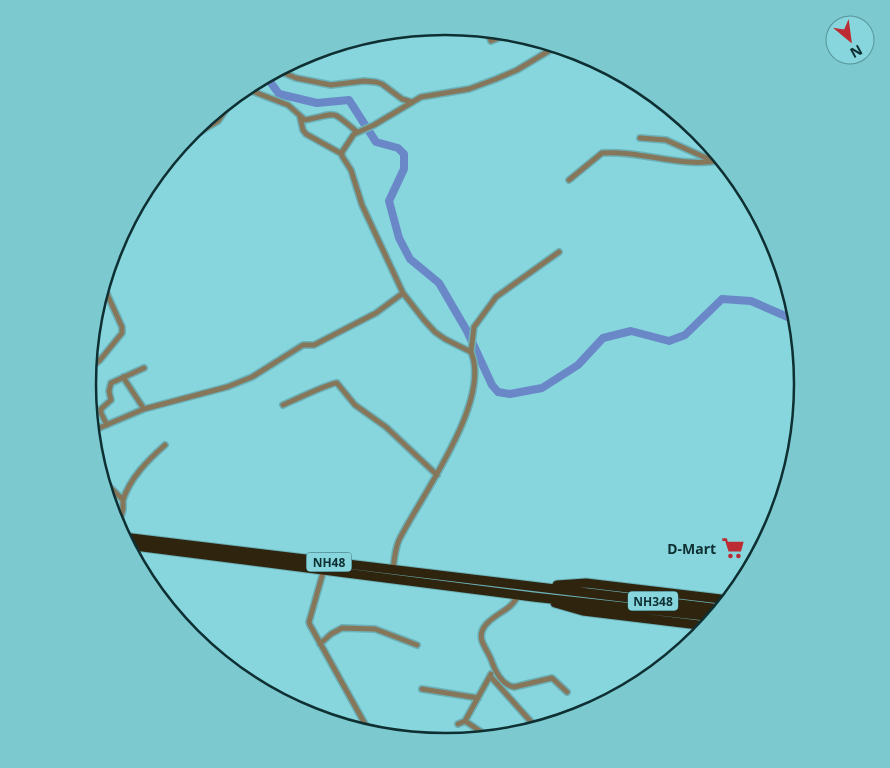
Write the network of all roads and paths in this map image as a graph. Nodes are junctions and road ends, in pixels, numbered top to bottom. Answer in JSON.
{"nodes":[{"id":1,"x":549,"y":51,"type":"edge"},
{"id":2,"x":286,"y":74,"type":"edge"},
{"id":3,"x":254,"y":92,"type":"edge"},
{"id":4,"x":412,"y":102,"type":"junction"},
{"id":5,"x":300,"y":117,"type":"junction"},
{"id":6,"x":359,"y":131,"type":"junction"},
{"id":7,"x":640,"y":138,"type":"dead end"},
{"id":8,"x":342,"y":154,"type":"junction"},
{"id":9,"x":714,"y":162,"type":"joint"},
{"id":10,"x":569,"y":180,"type":"dead end"},
{"id":11,"x":559,"y":252,"type":"dead end"},
{"id":12,"x":403,"y":293,"type":"junction"},
{"id":13,"x":107,"y":297,"type":"edge"},
{"id":14,"x":471,"y":350,"type":"junction"},
{"id":15,"x":97,"y":363,"type":"edge"},
{"id":16,"x":144,"y":368,"type":"dead end"},
{"id":17,"x":123,"y":377,"type":"junction"},
{"id":18,"x":283,"y":405,"type":"dead end"},
{"id":19,"x":144,"y":409,"type":"junction"},
{"id":20,"x":106,"y":425,"type":"junction"},
{"id":21,"x":99,"y":428,"type":"edge"},
{"id":22,"x":165,"y":445,"type":"dead end"},
{"id":23,"x":437,"y":474,"type":"junction"},
{"id":24,"x":113,"y":490,"type":"edge"},
{"id":25,"x":123,"y":500,"type":"junction"},
{"id":26,"x":122,"y":514,"type":"edge"},
{"id":27,"x":132,"y":538,"type":"edge"},
{"id":28,"x":136,"y":545,"type":"edge"},
{"id":29,"x":324,"y":566,"type":"junction"},
{"id":30,"x":393,"y":570,"type":"junction"},
{"id":31,"x":534,"y":587,"type":"junction"},
{"id":32,"x":519,"y":595,"type":"junction"},
{"id":33,"x":533,"y":597,"type":"junction"},
{"id":34,"x":584,"y":597,"type":"junction"},
{"id":35,"x":720,"y":599,"type":"edge"},
{"id":36,"x":712,"y":608,"type":"edge"},
{"id":37,"x":706,"y":616,"type":"edge"},
{"id":38,"x":697,"y":625,"type":"edge"},
{"id":39,"x":320,"y":644,"type":"junction"},
{"id":40,"x":417,"y":645,"type":"dead end"},
{"id":41,"x":494,"y":669,"type":"junction"},
{"id":42,"x":490,"y":676,"type":"junction"},
{"id":43,"x":422,"y":689,"type":"dead end"},
{"id":44,"x":567,"y":692,"type":"dead end"},
{"id":45,"x":478,"y":698,"type":"junction"},
{"id":46,"x":465,"y":721,"type":"junction"},
{"id":47,"x":531,"y":722,"type":"edge"},
{"id":48,"x":364,"y":723,"type":"edge"},
{"id":49,"x":458,"y":724,"type":"dead end"},
{"id":50,"x":480,"y":731,"type":"edge"}],
"edges":[{"from":1,"to":4,"type":"street"},
{"from":2,"to":4,"type":"street"},
{"from":3,"to":5,"type":"street"},
{"from":4,"to":6,"type":"street"},
{"from":5,"to":6,"type":"street"},
{"from":5,"to":8,"type":"street"},
{"from":6,"to":8,"type":"street"},
{"from":7,"to":9,"type":"street"},
{"from":8,"to":12,"type":"street"},
{"from":9,"to":10,"type":"street"},
{"from":11,"to":14,"type":"street"},
{"from":12,"to":14,"type":"street"},
{"from":12,"to":19,"type":"street"},
{"from":13,"to":15,"type":"street"},
{"from":14,"to":23,"type":"street"},
{"from":16,"to":17,"type":"street"},
{"from":17,"to":19,"type":"street"},
{"from":17,"to":20,"type":"street"},
{"from":18,"to":23,"type":"street"},
{"from":19,"to":20,"type":"street"},
{"from":20,"to":21,"type":"street"},
{"from":22,"to":25,"type":"street"},
{"from":23,"to":30,"type":"street"},
{"from":24,"to":25,"type":"street"},
{"from":25,"to":26,"type":"street"},
{"from":27,"to":29,"type":"highway","number":"NH48"},
{"from":28,"to":29,"type":"highway","number":"NH48"},
{"from":29,"to":30,"type":"highway","number":"NH48"},
{"from":29,"to":32,"type":"highway","number":"NH48"},
{"from":29,"to":39,"type":"street"},
{"from":30,"to":31,"type":"highway","number":"NH48"},
{"from":31,"to":34,"type":"highway","number":"NH348"},
{"from":31,"to":35,"type":"highway","number":"NH48"},
{"from":32,"to":33,"type":"highway","number":"NH48"},
{"from":32,"to":41,"type":"street"},
{"from":33,"to":34,"type":"highway","number":"NH348"},
{"from":33,"to":38,"type":"highway","number":"NH48"},
{"from":34,"to":36,"type":"highway","number":"NH348"},
{"from":34,"to":37,"type":"highway","number":"NH348"},
{"from":39,"to":40,"type":"street"},
{"from":39,"to":48,"type":"street"},
{"from":41,"to":42,"type":"street"},
{"from":41,"to":44,"type":"street"},
{"from":42,"to":45,"type":"street"},
{"from":42,"to":47,"type":"street"},
{"from":43,"to":45,"type":"street"},
{"from":45,"to":46,"type":"street"},
{"from":46,"to":49,"type":"street"},
{"from":46,"to":50,"type":"street"}]}
